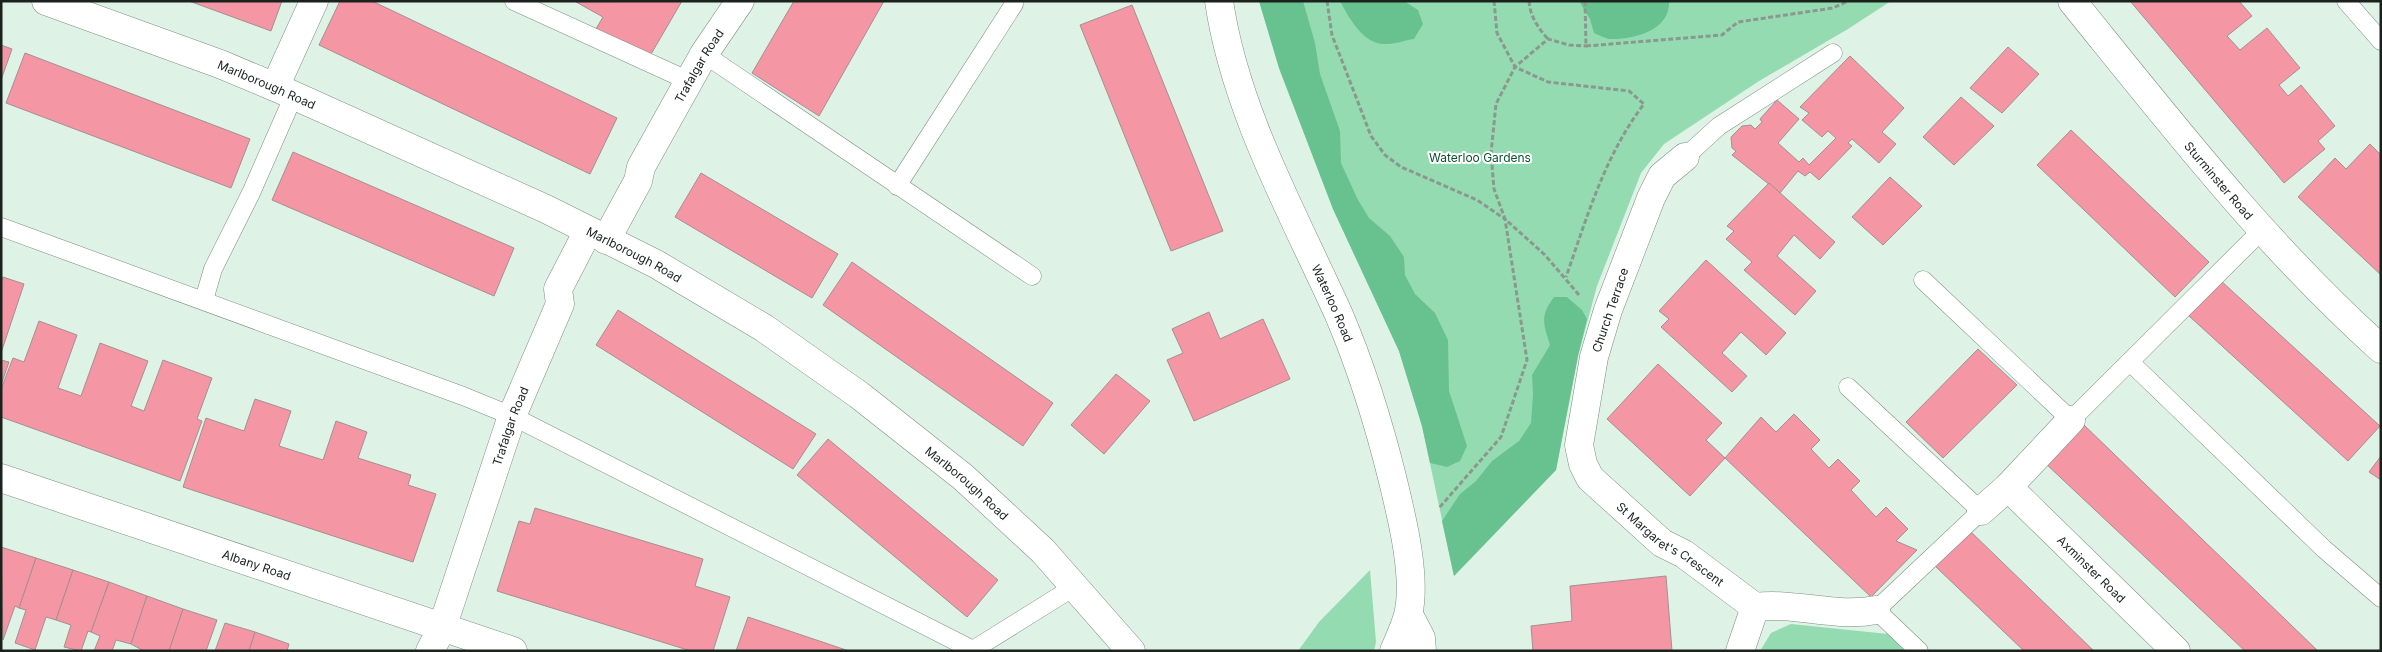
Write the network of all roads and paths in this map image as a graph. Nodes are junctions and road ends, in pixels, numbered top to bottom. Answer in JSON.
{"nodes":[{"id":1,"x":46,"y":1,"type":"edge"},
{"id":2,"x":314,"y":1,"type":"edge"},
{"id":3,"x":514,"y":1,"type":"edge"},
{"id":4,"x":740,"y":1,"type":"edge"},
{"id":5,"x":1219,"y":1,"type":"edge"},
{"id":6,"x":1327,"y":1,"type":"edge"},
{"id":7,"x":1494,"y":1,"type":"edge"},
{"id":8,"x":1529,"y":1,"type":"edge"},
{"id":9,"x":1585,"y":1,"type":"edge"},
{"id":10,"x":1848,"y":1,"type":"edge"},
{"id":11,"x":2072,"y":1,"type":"edge"},
{"id":12,"x":2346,"y":1,"type":"edge"},
{"id":13,"x":1017,"y":2,"type":"edge"},
{"id":14,"x":1548,"y":39,"type":"junction"},
{"id":15,"x":2381,"y":41,"type":"edge"},
{"id":16,"x":1586,"y":46,"type":"junction"},
{"id":17,"x":1833,"y":53,"type":"dead end"},
{"id":18,"x":704,"y":54,"type":"junction"},
{"id":19,"x":1515,"y":67,"type":"junction"},
{"id":20,"x":689,"y":81,"type":"junction"},
{"id":21,"x":284,"y":91,"type":"junction"},
{"id":22,"x":1685,"y":157,"type":"joint"},
{"id":23,"x":897,"y":186,"type":"junction"},
{"id":24,"x":1505,"y":219,"type":"junction"},
{"id":25,"x":1,"y":227,"type":"edge"},
{"id":26,"x":2261,"y":231,"type":"junction"},
{"id":27,"x":597,"y":235,"type":"junction"},
{"id":28,"x":1032,"y":276,"type":"dead end"},
{"id":29,"x":1566,"y":277,"type":"junction"},
{"id":30,"x":1923,"y":280,"type":"dead end"},
{"id":31,"x":204,"y":300,"type":"junction"},
{"id":32,"x":1608,"y":310,"type":"junction"},
{"id":33,"x":2381,"y":349,"type":"edge"},
{"id":34,"x":2130,"y":362,"type":"junction"},
{"id":35,"x":1848,"y":387,"type":"dead end"},
{"id":36,"x":512,"y":416,"type":"junction"},
{"id":37,"x":2071,"y":420,"type":"junction"},
{"id":38,"x":1,"y":478,"type":"edge"},
{"id":39,"x":1590,"y":478,"type":"joint"},
{"id":40,"x":2008,"y":487,"type":"junction"},
{"id":41,"x":1439,"y":508,"type":"dead end"},
{"id":42,"x":1981,"y":512,"type":"junction"},
{"id":43,"x":1074,"y":587,"type":"junction"},
{"id":44,"x":2381,"y":598,"type":"edge"},
{"id":45,"x":1755,"y":607,"type":"junction"},
{"id":46,"x":1876,"y":610,"type":"junction"},
{"id":47,"x":1408,"y":615,"type":"junction"},
{"id":48,"x":436,"y":640,"type":"edge"},
{"id":49,"x":513,"y":651,"type":"edge"},
{"id":50,"x":1131,"y":651,"type":"edge"},
{"id":51,"x":1394,"y":651,"type":"edge"},
{"id":52,"x":1422,"y":651,"type":"edge"},
{"id":53,"x":1740,"y":651,"type":"edge"},
{"id":54,"x":1919,"y":651,"type":"edge"},
{"id":55,"x":2176,"y":651,"type":"edge"}],
"edges":[{"from":1,"to":21,"type":"street","name":"Marlborough Road"},
{"from":2,"to":21,"type":"street"},
{"from":3,"to":20,"type":"lane"},
{"from":4,"to":18,"type":"street","name":"Trafalgar Road"},
{"from":5,"to":47,"type":"street","name":"Waterloo Road"},
{"from":6,"to":24,"type":"path"},
{"from":7,"to":19,"type":"path"},
{"from":8,"to":14,"type":"path"},
{"from":9,"to":16,"type":"path"},
{"from":10,"to":16,"type":"path"},
{"from":11,"to":26,"type":"street","name":"Sturminster Road"},
{"from":12,"to":15,"type":"lane"},
{"from":13,"to":23,"type":"lane"},
{"from":14,"to":16,"type":"path"},
{"from":14,"to":19,"type":"path"},
{"from":17,"to":22,"type":"lane"},
{"from":18,"to":20,"type":"street","name":"Trafalgar Road"},
{"from":18,"to":23,"type":"lane"},
{"from":19,"to":24,"type":"path"},
{"from":19,"to":29,"type":"path"},
{"from":20,"to":27,"type":"street","name":"Trafalgar Road"},
{"from":21,"to":27,"type":"street","name":"Marlborough Road"},
{"from":21,"to":31,"type":"lane"},
{"from":22,"to":32,"type":"street","name":"Church Terrace"},
{"from":23,"to":28,"type":"lane"},
{"from":24,"to":29,"type":"path"},
{"from":24,"to":41,"type":"path"},
{"from":25,"to":31,"type":"lane"},
{"from":26,"to":33,"type":"street","name":"Sturminster Road"},
{"from":26,"to":34,"type":"lane"},
{"from":27,"to":36,"type":"street","name":"Trafalgar Road"},
{"from":27,"to":43,"type":"street","name":"Marlborough Road"},
{"from":29,"to":32,"type":"path"},
{"from":30,"to":37,"type":"lane"},
{"from":31,"to":36,"type":"lane"},
{"from":32,"to":39,"type":"street","name":"Church Terrace"},
{"from":34,"to":37,"type":"lane"},
{"from":34,"to":44,"type":"lane"},
{"from":35,"to":42,"type":"lane"},
{"from":36,"to":43,"type":"lane"},
{"from":36,"to":48,"type":"street","name":"Trafalgar Road"},
{"from":37,"to":40,"type":"street"},
{"from":38,"to":48,"type":"street","name":"Albany Road"},
{"from":39,"to":45,"type":"street","name":"St Margaret's Crescent"},
{"from":40,"to":42,"type":"street"},
{"from":40,"to":55,"type":"street","name":"Axminster Road"},
{"from":42,"to":46,"type":"lane"},
{"from":43,"to":50,"type":"street","name":"Marlborough Road"},
{"from":45,"to":46,"type":"street"},
{"from":45,"to":53,"type":"street"},
{"from":46,"to":54,"type":"lane"},
{"from":47,"to":51,"type":"street","name":"Waterloo Road"},
{"from":47,"to":52,"type":"street"},
{"from":48,"to":49,"type":"street","name":"Albany Road"}]}
